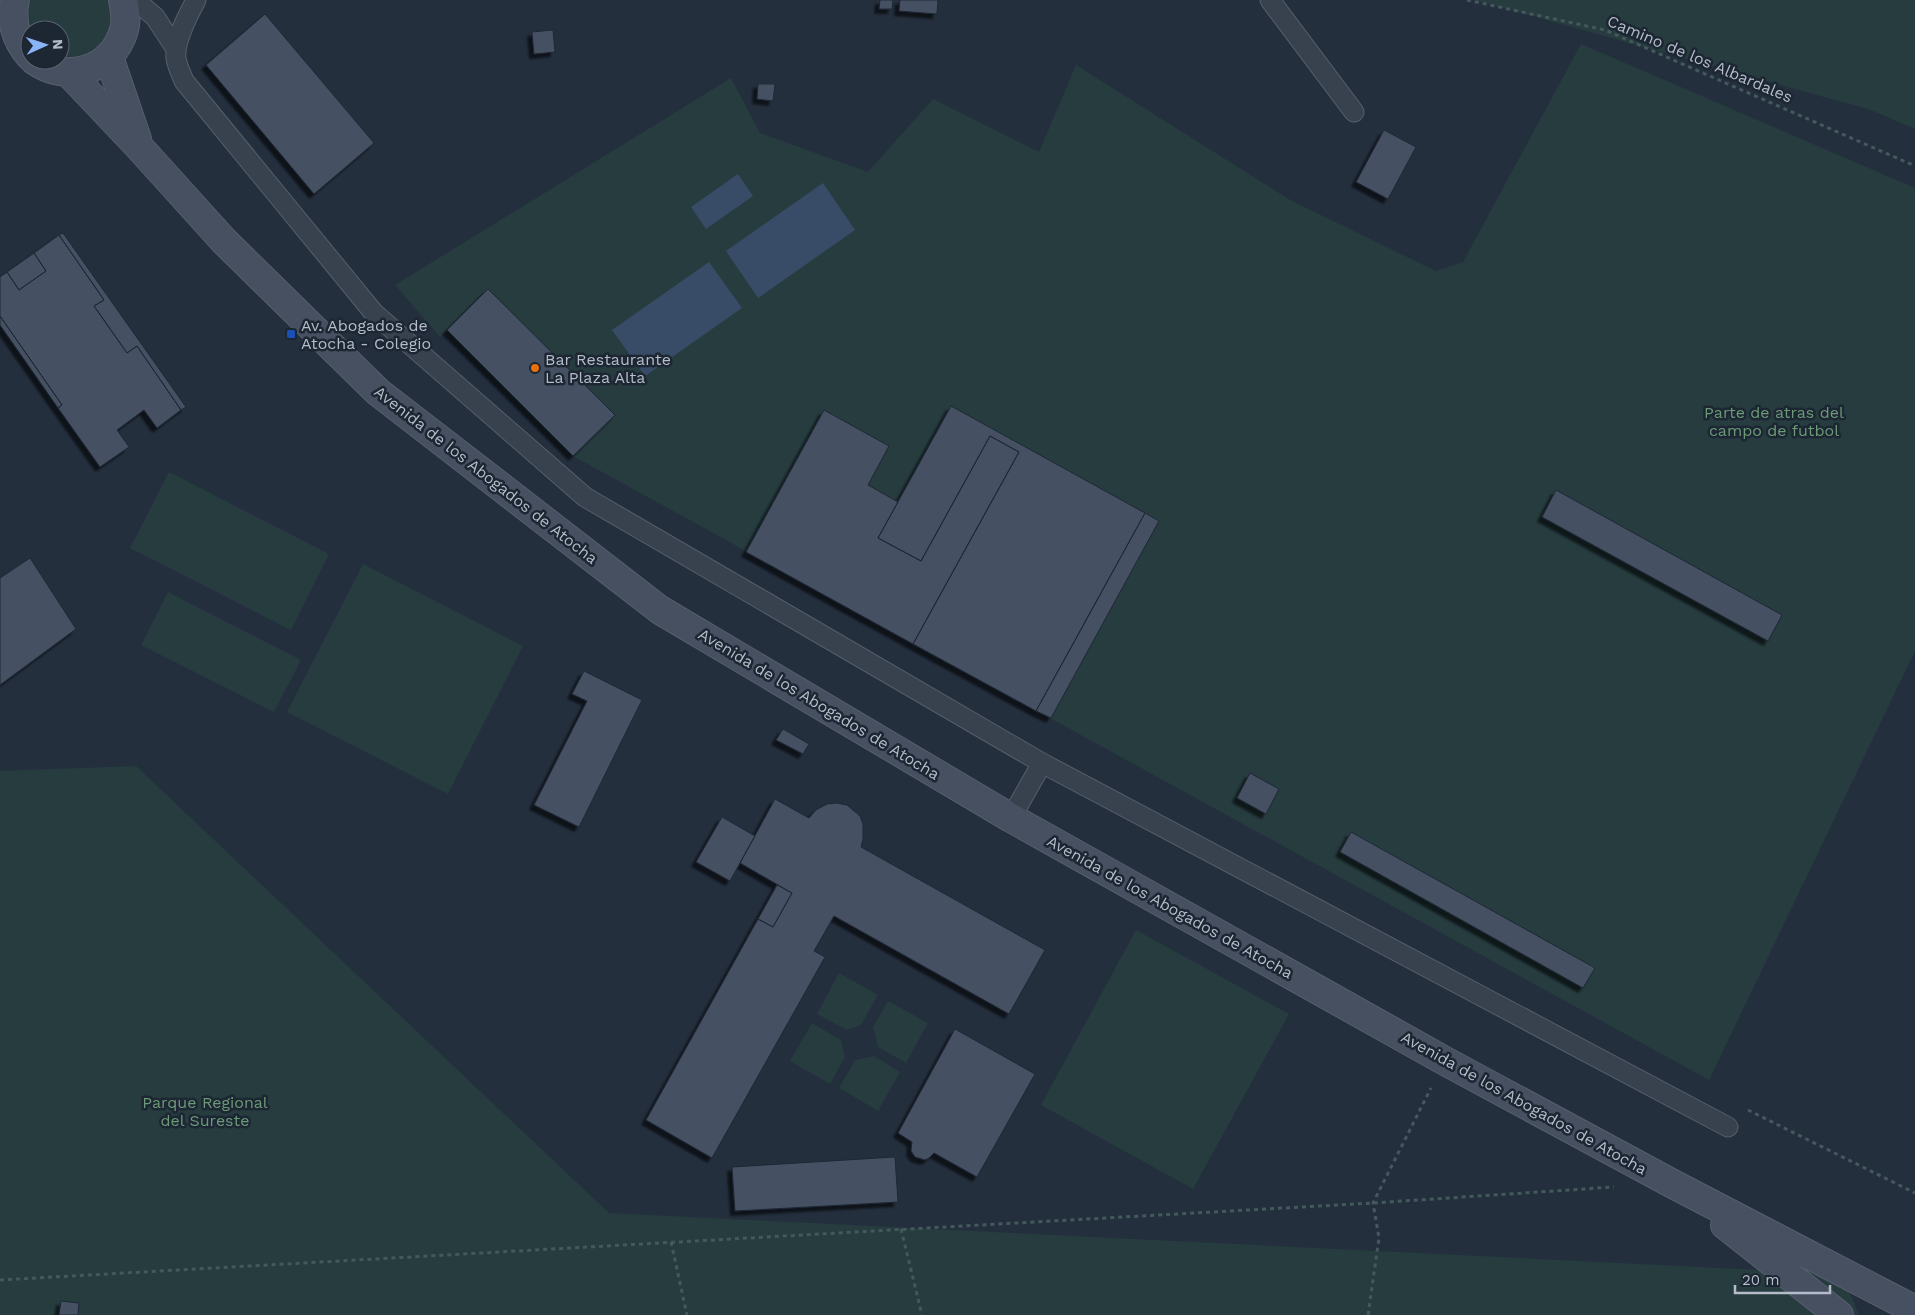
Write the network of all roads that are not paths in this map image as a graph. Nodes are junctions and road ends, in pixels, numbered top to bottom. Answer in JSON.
{"nodes":[{"id":1,"x":15,"y":0,"type":"edge"},
{"id":2,"x":196,"y":0,"type":"edge"},
{"id":3,"x":1270,"y":0,"type":"edge"},
{"id":4,"x":137,"y":1,"type":"edge"},
{"id":5,"x":20,"y":43,"type":"edge"},
{"id":6,"x":176,"y":49,"type":"junction"},
{"id":7,"x":109,"y":57,"type":"junction"},
{"id":8,"x":52,"y":70,"type":"edge"},
{"id":9,"x":68,"y":72,"type":"junction"},
{"id":10,"x":1354,"y":112,"type":"dead end"},
{"id":11,"x":140,"y":148,"type":"junction"},
{"id":12,"x":1042,"y":763,"type":"junction"},
{"id":13,"x":1011,"y":818,"type":"junction"},
{"id":14,"x":1728,"y":1127,"type":"dead end"},
{"id":15,"x":1673,"y":1184,"type":"junction"},
{"id":16,"x":1915,"y":1310,"type":"edge"},
{"id":17,"x":1839,"y":1315,"type":"edge"}],
"edges":[{"from":1,"to":5,"type":"main road"},
{"from":2,"to":6,"type":"lane"},
{"from":3,"to":10,"type":"lane"},
{"from":4,"to":6,"type":"lane"},
{"from":4,"to":7,"type":"main road"},
{"from":6,"to":12,"type":"lane"},
{"from":7,"to":9,"type":"main road"},
{"from":7,"to":11,"type":"main road","name":"Avenida de los Abogados de Atocha"},
{"from":8,"to":9,"type":"main road"},
{"from":9,"to":11,"type":"main road"},
{"from":11,"to":13,"type":"main road","name":"Avenida de los Abogados de Atocha"},
{"from":12,"to":13,"type":"lane"},
{"from":12,"to":14,"type":"lane"},
{"from":13,"to":15,"type":"main road","name":"Avenida de los Abogados de Atocha"},
{"from":15,"to":16,"type":"main road"},
{"from":15,"to":17,"type":"main road"}]}
